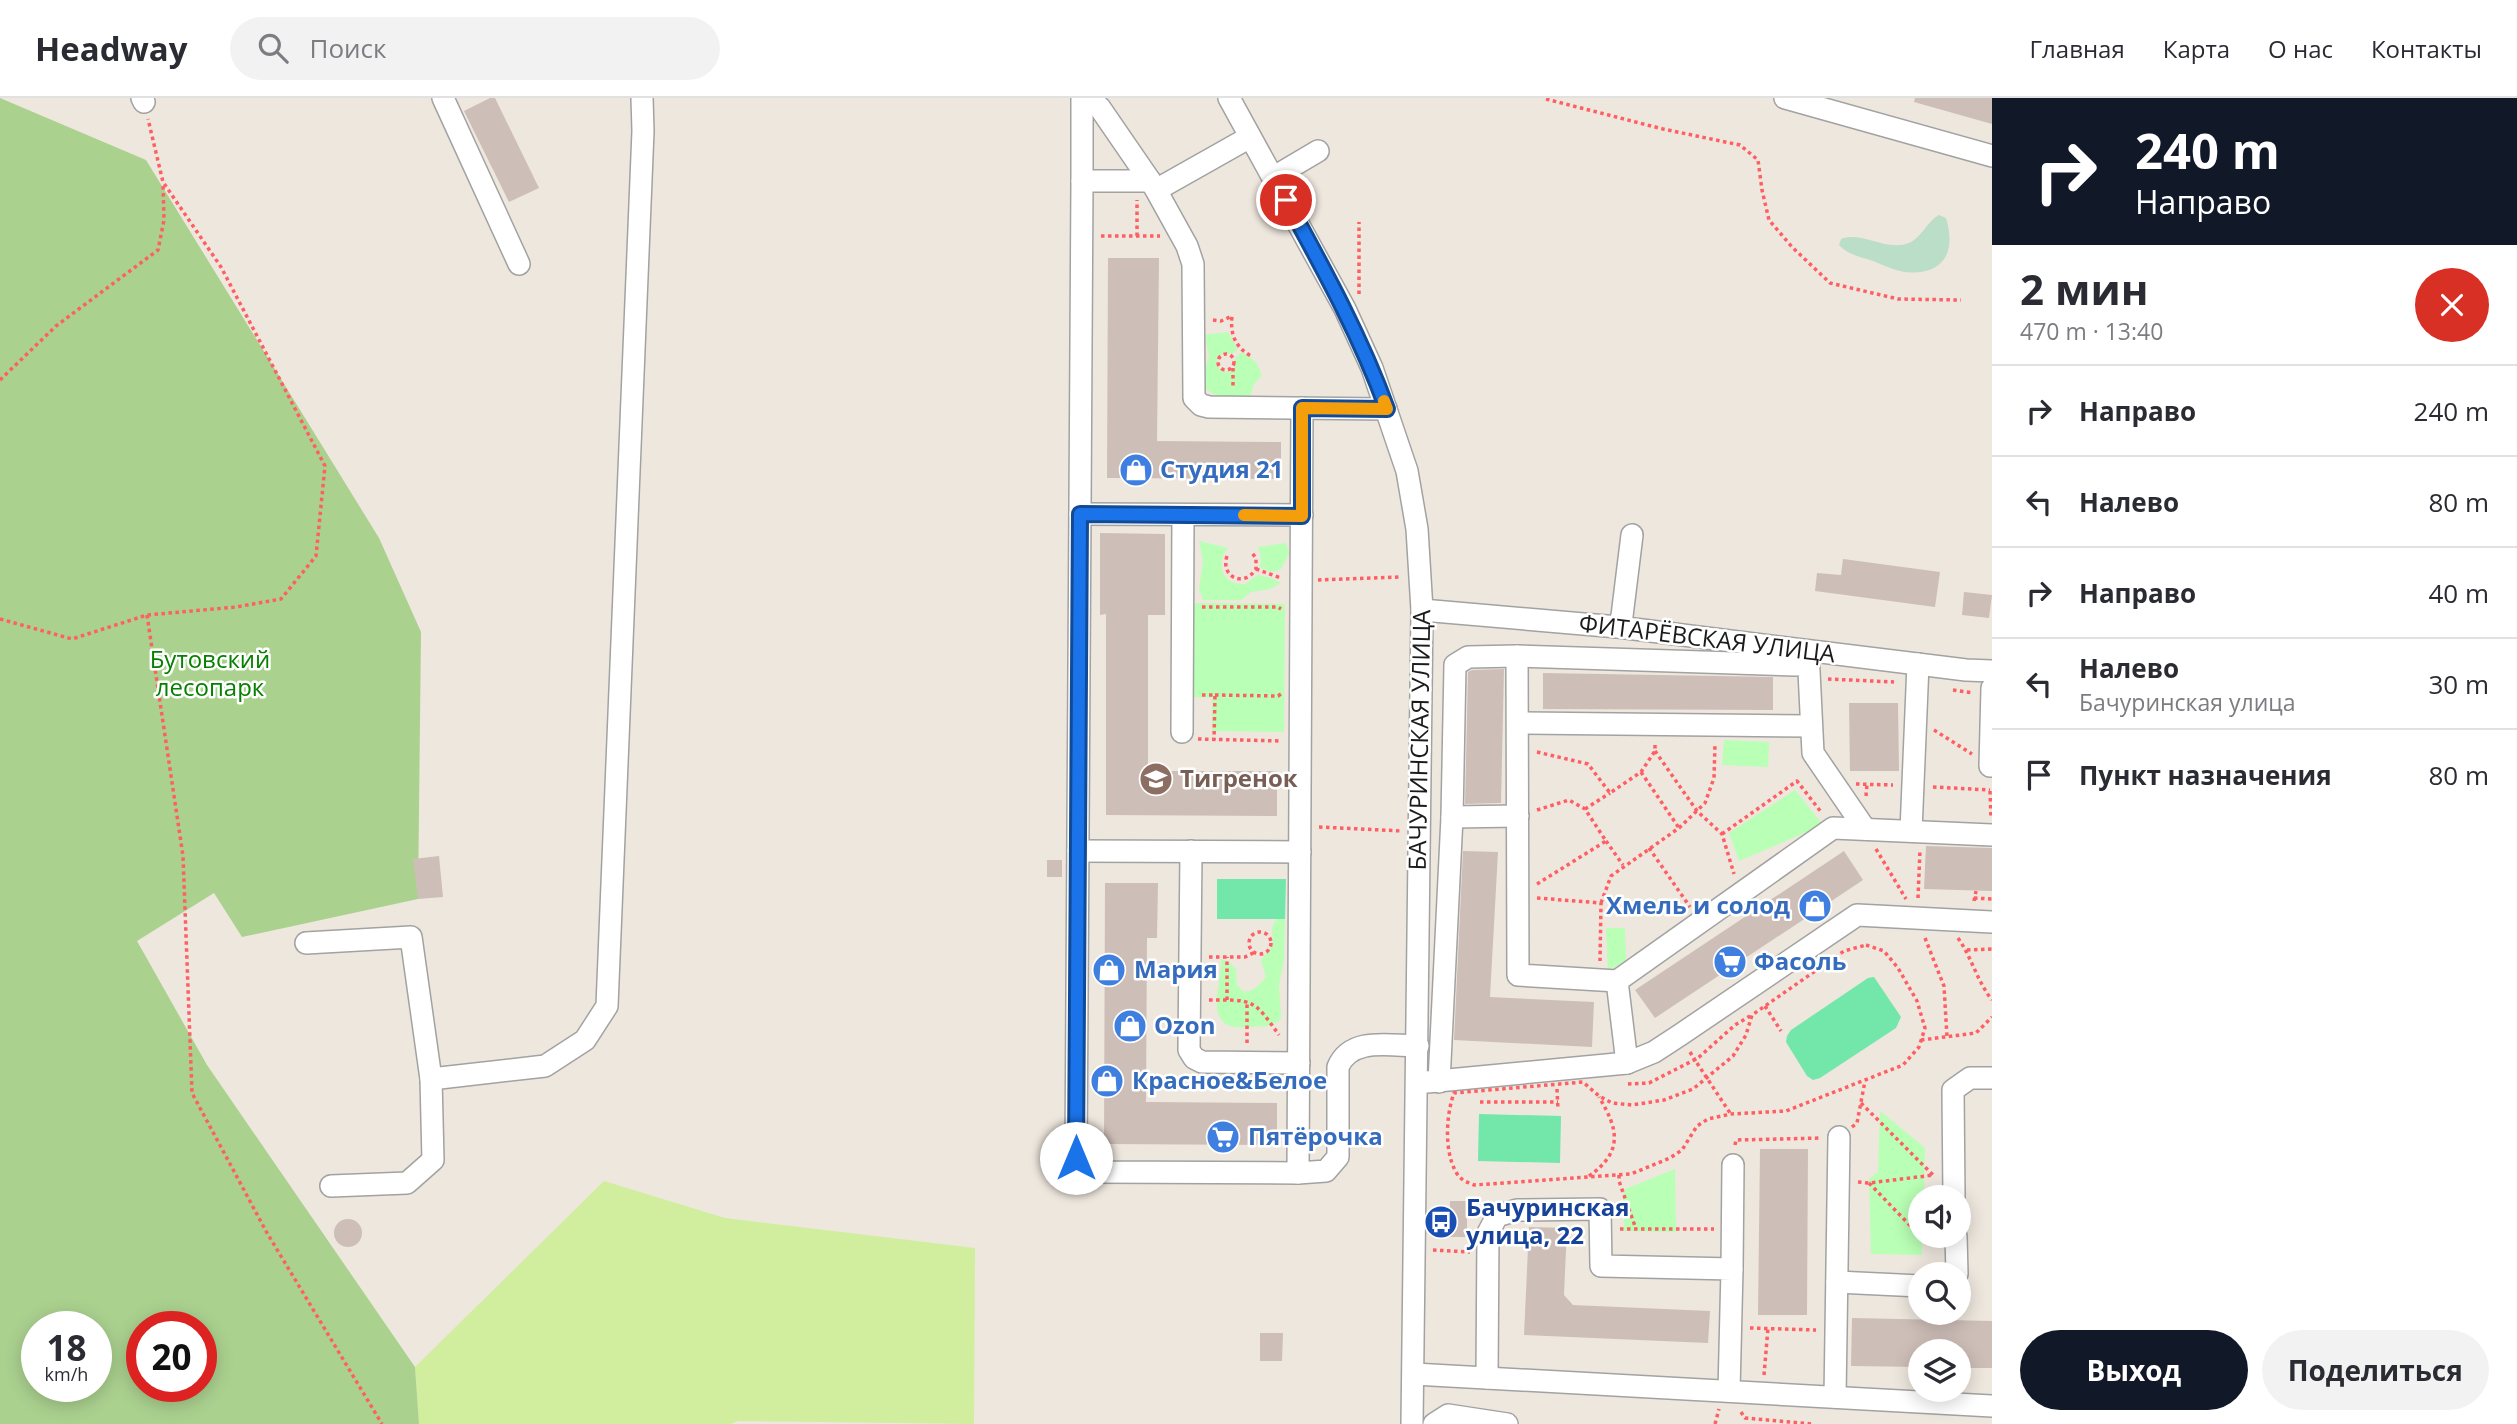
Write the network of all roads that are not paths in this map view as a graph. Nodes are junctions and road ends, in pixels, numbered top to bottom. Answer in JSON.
{"nodes":[{"id":1,"x":443,"y":98,"type":"edge"},
{"id":2,"x":642,"y":98,"type":"edge"},
{"id":3,"x":1082,"y":98,"type":"edge"},
{"id":4,"x":1090,"y":98,"type":"edge"},
{"id":5,"x":1229,"y":98,"type":"edge"},
{"id":6,"x":1785,"y":98,"type":"edge"},
{"id":7,"x":1844,"y":106,"type":"edge"},
{"id":8,"x":1250,"y":137,"type":"junction"},
{"id":9,"x":1318,"y":151,"type":"dead end"},
{"id":10,"x":1992,"y":156,"type":"edge"},
{"id":11,"x":1274,"y":177,"type":"junction"},
{"id":12,"x":1082,"y":181,"type":"junction"},
{"id":13,"x":1148,"y":184,"type":"junction"},
{"id":14,"x":519,"y":264,"type":"dead end"},
{"id":15,"x":1302,"y":408,"type":"junction"},
{"id":16,"x":1387,"y":409,"type":"junction"},
{"id":17,"x":1080,"y":514,"type":"junction"},
{"id":18,"x":1183,"y":515,"type":"junction"},
{"id":19,"x":1302,"y":516,"type":"junction"},
{"id":20,"x":1633,"y":535,"type":"dead end"},
{"id":21,"x":1422,"y":610,"type":"junction"},
{"id":22,"x":1618,"y":627,"type":"junction"},
{"id":23,"x":1808,"y":651,"type":"junction"},
{"id":24,"x":1517,"y":656,"type":"junction"},
{"id":25,"x":1918,"y":664,"type":"junction"},
{"id":26,"x":1992,"y":671,"type":"edge"},
{"id":27,"x":1992,"y":688,"type":"edge"},
{"id":28,"x":1518,"y":723,"type":"junction"},
{"id":29,"x":1811,"y":726,"type":"junction"},
{"id":30,"x":1182,"y":732,"type":"road end"},
{"id":31,"x":1986,"y":763,"type":"edge"},
{"id":32,"x":1518,"y":816,"type":"junction"},
{"id":33,"x":1452,"y":817,"type":"junction"},
{"id":34,"x":1865,"y":829,"type":"junction"},
{"id":35,"x":1916,"y":831,"type":"junction"},
{"id":36,"x":1992,"y":835,"type":"edge"},
{"id":37,"x":1078,"y":851,"type":"junction"},
{"id":38,"x":1191,"y":851,"type":"junction"},
{"id":39,"x":1300,"y":852,"type":"junction"},
{"id":40,"x":1992,"y":922,"type":"edge"},
{"id":41,"x":306,"y":943,"type":"dead end"},
{"id":42,"x":1608,"y":981,"type":"junction"},
{"id":43,"x":1418,"y":1046,"type":"junction"},
{"id":44,"x":1299,"y":1063,"type":"junction"},
{"id":45,"x":1628,"y":1063,"type":"junction"},
{"id":46,"x":1992,"y":1078,"type":"edge"},
{"id":47,"x":431,"y":1079,"type":"junction"},
{"id":48,"x":1429,"y":1082,"type":"junction"},
{"id":49,"x":1839,"y":1138,"type":"road end"},
{"id":50,"x":1733,"y":1165,"type":"road end"},
{"id":51,"x":1298,"y":1173,"type":"junction"},
{"id":52,"x":1948,"y":1185,"type":"edge"},
{"id":53,"x":331,"y":1186,"type":"dead end"},
{"id":54,"x":1732,"y":1269,"type":"junction"},
{"id":55,"x":1837,"y":1282,"type":"junction"},
{"id":56,"x":1908,"y":1285,"type":"edge"},
{"id":57,"x":1414,"y":1374,"type":"junction"},
{"id":58,"x":1487,"y":1378,"type":"junction"},
{"id":59,"x":1734,"y":1392,"type":"junction"},
{"id":60,"x":1835,"y":1397,"type":"junction"},
{"id":61,"x":1992,"y":1406,"type":"edge"},
{"id":62,"x":1412,"y":1424,"type":"edge"},
{"id":63,"x":1434,"y":1424,"type":"edge"},
{"id":64,"x":1507,"y":1424,"type":"edge"}],
"edges":[{"from":1,"to":14,"type":"street"},
{"from":2,"to":47,"type":"street"},
{"from":3,"to":12,"type":"street"},
{"from":4,"to":13,"type":"street"},
{"from":5,"to":8,"type":"street","name":"БАЧУРИНСКАЯ УЛИЦА"},
{"from":6,"to":7,"type":"street"},
{"from":7,"to":10,"type":"street"},
{"from":8,"to":11,"type":"street","name":"БАЧУРИНСКАЯ УЛИЦА"},
{"from":8,"to":13,"type":"street"},
{"from":9,"to":11,"type":"street"},
{"from":11,"to":16,"type":"street","name":"БАЧУРИНСКАЯ УЛИЦА"},
{"from":12,"to":13,"type":"street"},
{"from":12,"to":17,"type":"street"},
{"from":13,"to":15,"type":"street"},
{"from":15,"to":16,"type":"street"},
{"from":15,"to":19,"type":"street"},
{"from":16,"to":21,"type":"street","name":"БАЧУРИНСКАЯ УЛИЦА"},
{"from":17,"to":18,"type":"street"},
{"from":17,"to":37,"type":"street"},
{"from":18,"to":19,"type":"street"},
{"from":18,"to":30,"type":"street"},
{"from":19,"to":39,"type":"street"},
{"from":20,"to":22,"type":"street"},
{"from":21,"to":22,"type":"street","name":"ФИТАРЁВСКАЯ УЛИЦА"},
{"from":21,"to":43,"type":"street","name":"БАЧУРИНСКАЯ УЛИЦА"},
{"from":22,"to":23,"type":"street","name":"ФИТАРЁВСКАЯ УЛИЦА"},
{"from":23,"to":24,"type":"street"},
{"from":23,"to":25,"type":"street","name":"ФИТАРЁВСКАЯ УЛИЦА"},
{"from":23,"to":29,"type":"street"},
{"from":24,"to":28,"type":"street"},
{"from":24,"to":33,"type":"street"},
{"from":25,"to":26,"type":"street","name":"ФИТАРЁВСКАЯ УЛИЦА"},
{"from":25,"to":35,"type":"street"},
{"from":27,"to":31,"type":"street"},
{"from":28,"to":29,"type":"street"},
{"from":28,"to":32,"type":"street"},
{"from":29,"to":34,"type":"street"},
{"from":32,"to":33,"type":"street"},
{"from":32,"to":42,"type":"street"},
{"from":33,"to":48,"type":"street"},
{"from":34,"to":35,"type":"street"},
{"from":34,"to":42,"type":"street"},
{"from":35,"to":36,"type":"street"},
{"from":37,"to":38,"type":"street"},
{"from":37,"to":51,"type":"street"},
{"from":38,"to":39,"type":"street"},
{"from":38,"to":44,"type":"street"},
{"from":39,"to":44,"type":"street"},
{"from":40,"to":45,"type":"street"},
{"from":41,"to":47,"type":"street"},
{"from":42,"to":45,"type":"street"},
{"from":43,"to":48,"type":"street","name":"БАЧУРИНСКАЯ УЛИЦА"},
{"from":43,"to":51,"type":"street"},
{"from":44,"to":51,"type":"street"},
{"from":45,"to":48,"type":"street"},
{"from":46,"to":52,"type":"street"},
{"from":47,"to":53,"type":"street"},
{"from":48,"to":57,"type":"street","name":"БАЧУРИНСКАЯ УЛИЦА"},
{"from":49,"to":55,"type":"street"},
{"from":50,"to":54,"type":"street"},
{"from":54,"to":58,"type":"street"},
{"from":54,"to":59,"type":"street"},
{"from":55,"to":56,"type":"street"},
{"from":55,"to":60,"type":"street"},
{"from":57,"to":58,"type":"street"},
{"from":57,"to":62,"type":"street","name":"БАЧУРИНСКАЯ УЛИЦА"},
{"from":58,"to":59,"type":"street"},
{"from":59,"to":60,"type":"street"},
{"from":60,"to":61,"type":"street"},
{"from":63,"to":64,"type":"street"}]}
